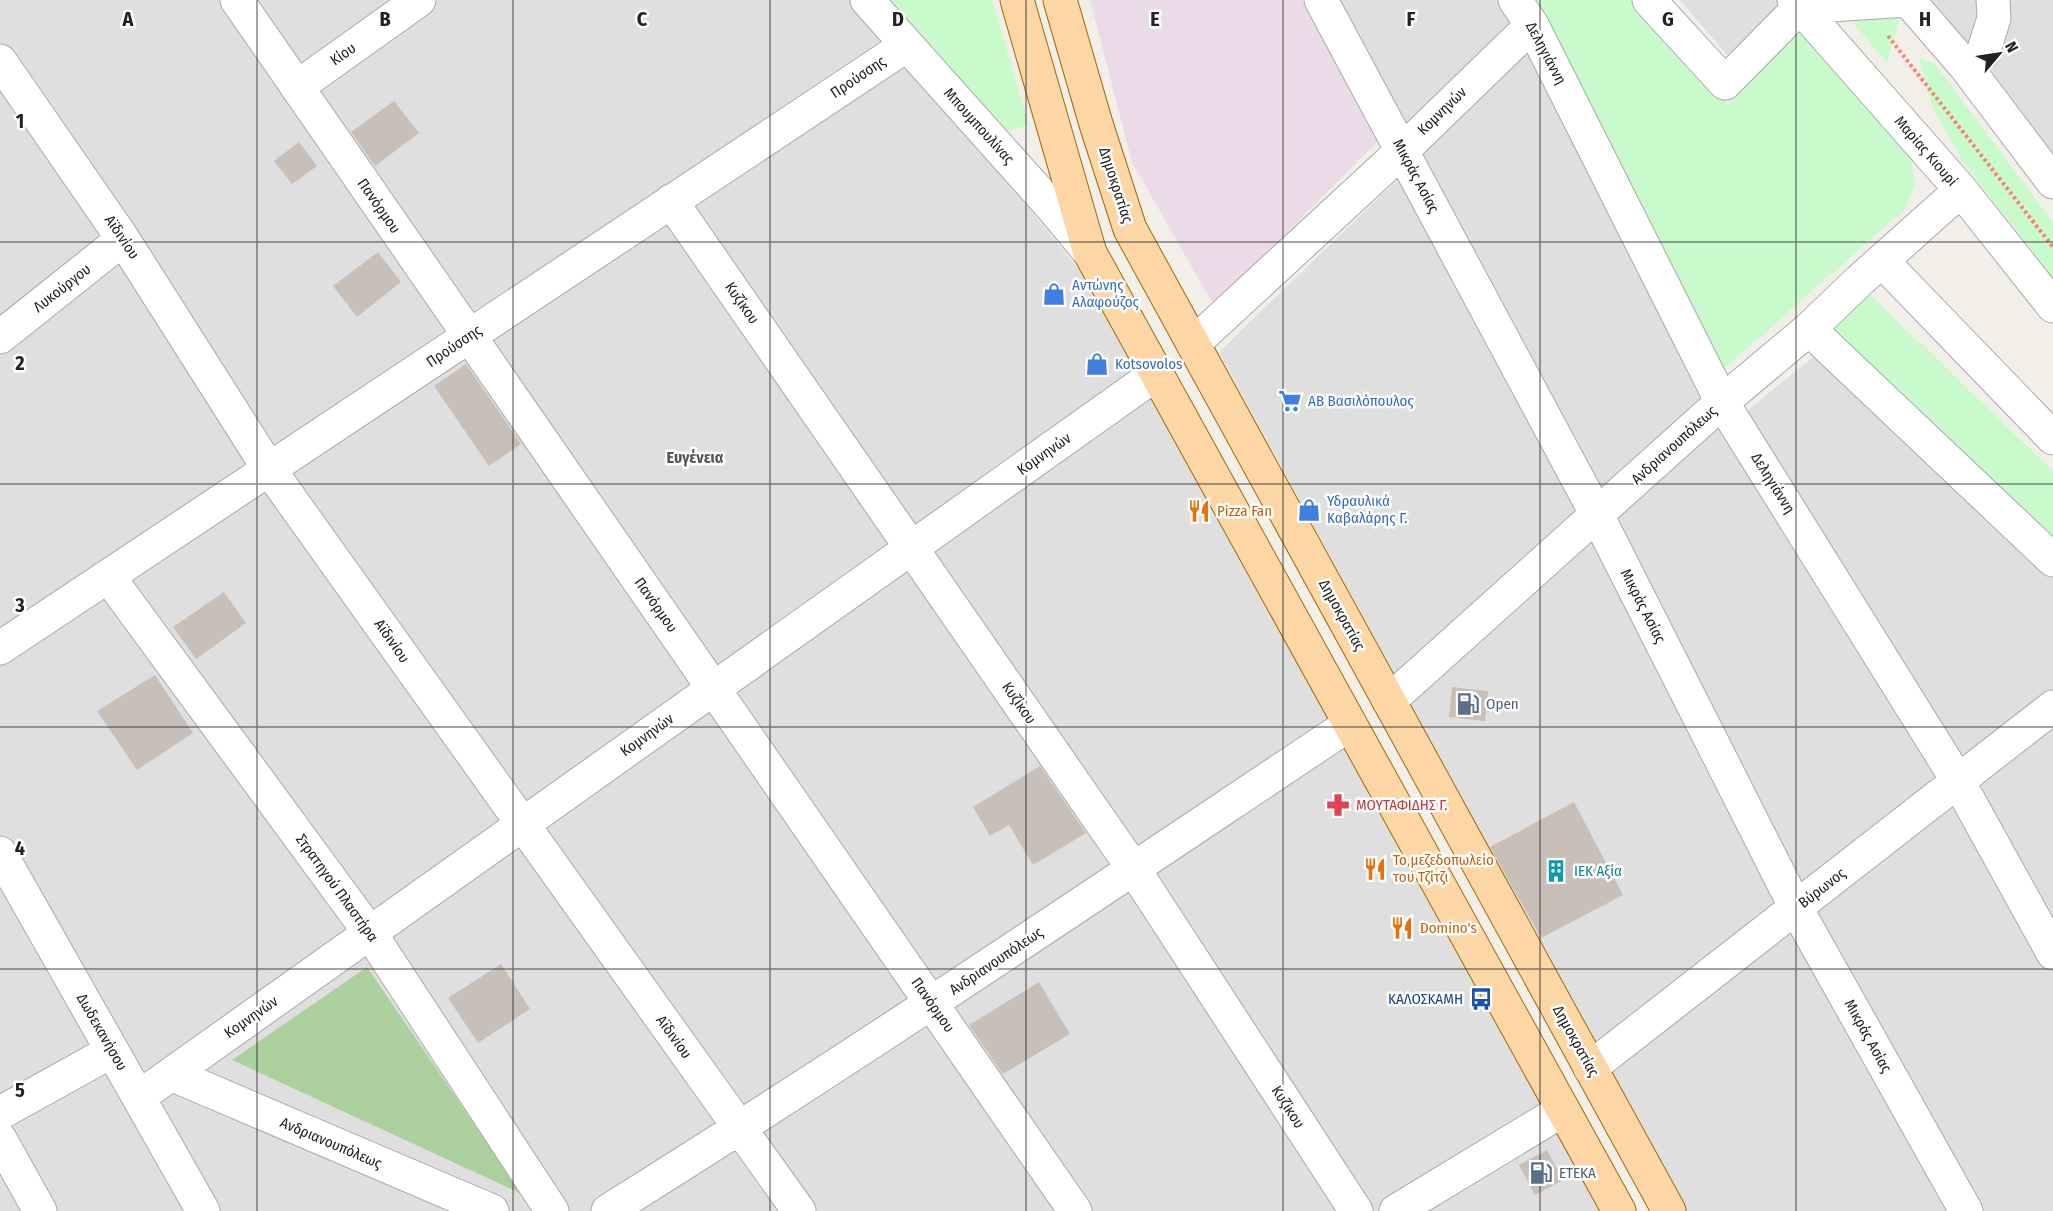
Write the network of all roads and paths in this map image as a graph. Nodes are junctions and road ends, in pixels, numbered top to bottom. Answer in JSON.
{"nodes":[{"id":1,"x":237,"y":0,"type":"edge"},
{"id":2,"x":419,"y":0,"type":"edge"},
{"id":3,"x":867,"y":0,"type":"edge"},
{"id":4,"x":1017,"y":0,"type":"edge"},
{"id":5,"x":1060,"y":0,"type":"edge"},
{"id":6,"x":1321,"y":0,"type":"edge"},
{"id":7,"x":1649,"y":0,"type":"edge"},
{"id":8,"x":1908,"y":0,"type":"edge"},
{"id":9,"x":1993,"y":0,"type":"edge"},
{"id":10,"x":1862,"y":3,"type":"junction"},
{"id":11,"x":1797,"y":4,"type":"edge"},
{"id":12,"x":1523,"y":13,"type":"edge"},
{"id":13,"x":907,"y":45,"type":"junction"},
{"id":14,"x":0,"y":61,"type":"edge"},
{"id":15,"x":1966,"y":67,"type":"junction"},
{"id":16,"x":297,"y":87,"type":"junction"},
{"id":17,"x":1403,"y":150,"type":"junction"},
{"id":18,"x":2053,"y":182,"type":"edge"},
{"id":19,"x":1961,"y":190,"type":"junction"},
{"id":20,"x":671,"y":201,"type":"junction"},
{"id":21,"x":123,"y":239,"type":"junction"},
{"id":22,"x":2053,"y":247,"type":"edge"},
{"id":23,"x":1090,"y":253,"type":"junction"},
{"id":24,"x":1882,"y":261,"type":"junction"},
{"id":25,"x":2053,"y":306,"type":"edge"},
{"id":26,"x":1809,"y":329,"type":"junction"},
{"id":27,"x":469,"y":336,"type":"junction"},
{"id":28,"x":0,"y":337,"type":"edge"},
{"id":29,"x":1194,"y":344,"type":"junction"},
{"id":30,"x":1156,"y":374,"type":"junction"},
{"id":31,"x":1722,"y":402,"type":"junction"},
{"id":32,"x":2053,"y":438,"type":"edge"},
{"id":33,"x":269,"y":469,"type":"junction"},
{"id":34,"x":1597,"y":515,"type":"junction"},
{"id":35,"x":911,"y":548,"type":"junction"},
{"id":36,"x":2053,"y":560,"type":"edge"},
{"id":37,"x":108,"y":576,"type":"junction"},
{"id":38,"x":0,"y":648,"type":"edge"},
{"id":39,"x":714,"y":688,"type":"junction"},
{"id":40,"x":1389,"y":701,"type":"junction"},
{"id":41,"x":2053,"y":707,"type":"edge"},
{"id":42,"x":1350,"y":724,"type":"junction"},
{"id":43,"x":1958,"y":781,"type":"junction"},
{"id":44,"x":522,"y":825,"type":"junction"},
{"id":45,"x":0,"y":853,"type":"edge"},
{"id":46,"x":1133,"y":868,"type":"junction"},
{"id":47,"x":10,"y":894,"type":"edge"},
{"id":48,"x":1796,"y":908,"type":"junction"},
{"id":49,"x":370,"y":933,"type":"junction"},
{"id":50,"x":2053,"y":953,"type":"edge"},
{"id":51,"x":932,"y":1004,"type":"junction"},
{"id":52,"x":112,"y":1050,"type":"junction"},
{"id":53,"x":1590,"y":1068,"type":"junction"},
{"id":54,"x":171,"y":1074,"type":"junction"},
{"id":55,"x":139,"y":1097,"type":"junction"},
{"id":56,"x":1563,"y":1110,"type":"junction"},
{"id":57,"x":0,"y":1113,"type":"edge"},
{"id":58,"x":740,"y":1128,"type":"junction"},
{"id":59,"x":0,"y":1139,"type":"edge"},
{"id":60,"x":40,"y":1211,"type":"edge"},
{"id":61,"x":203,"y":1211,"type":"edge"},
{"id":62,"x":492,"y":1211,"type":"edge"},
{"id":63,"x":552,"y":1211,"type":"edge"},
{"id":64,"x":608,"y":1211,"type":"edge"},
{"id":65,"x":799,"y":1211,"type":"edge"},
{"id":66,"x":1075,"y":1211,"type":"edge"},
{"id":67,"x":1356,"y":1211,"type":"edge"},
{"id":68,"x":1396,"y":1211,"type":"edge"},
{"id":69,"x":1619,"y":1211,"type":"edge"},
{"id":70,"x":1669,"y":1211,"type":"edge"},
{"id":71,"x":1966,"y":1211,"type":"edge"}],
"edges":[{"from":1,"to":16,"type":"street","name":"Πανόρμου"},
{"from":2,"to":16,"type":"street","name":"Κίου"},
{"from":3,"to":13,"type":"street","name":"Μπουμπουλίνας"},
{"from":4,"to":23,"type":"main road"},
{"from":5,"to":29,"type":"main road","name":"Δημοκρατίας"},
{"from":6,"to":17,"type":"street","name":"Μικράς Ασίας"},
{"from":7,"to":11,"type":"street"},
{"from":8,"to":10,"type":"street"},
{"from":8,"to":15,"type":"street"},
{"from":9,"to":15,"type":"street"},
{"from":10,"to":11,"type":"street"},
{"from":10,"to":22,"type":"path"},
{"from":11,"to":19,"type":"street","name":"Μαρίας Κιουρί"},
{"from":12,"to":17,"type":"street","name":"Κομνηνών"},
{"from":12,"to":31,"type":"street","name":"Δεληγιάννη"},
{"from":13,"to":20,"type":"street","name":"Προύσσης"},
{"from":13,"to":23,"type":"street","name":"Μπουμπουλίνας"},
{"from":14,"to":21,"type":"street","name":"Αϊδινίου"},
{"from":15,"to":18,"type":"street"},
{"from":16,"to":27,"type":"street","name":"Πανόρμου"},
{"from":17,"to":29,"type":"street","name":"Κομνηνών"},
{"from":17,"to":34,"type":"street","name":"Μικράς Ασίας"},
{"from":19,"to":24,"type":"street","name":"Ανδριανουπόλεως"},
{"from":19,"to":25,"type":"street","name":"Μαρίας Κιουρί"},
{"from":20,"to":27,"type":"street","name":"Προύσσης"},
{"from":20,"to":35,"type":"street","name":"Κυζίκου"},
{"from":21,"to":28,"type":"street","name":"Λυκούργου"},
{"from":21,"to":33,"type":"street","name":"Αϊδινίου"},
{"from":23,"to":30,"type":"main road"},
{"from":24,"to":26,"type":"street","name":"Ανδριανουπόλεως"},
{"from":24,"to":32,"type":"street"},
{"from":26,"to":31,"type":"street","name":"Ανδριανουπόλεως"},
{"from":26,"to":36,"type":"street"},
{"from":27,"to":33,"type":"street","name":"Προύσσης"},
{"from":27,"to":39,"type":"street","name":"Πανόρμου"},
{"from":29,"to":40,"type":"main road","name":"Δημοκρατίας"},
{"from":30,"to":35,"type":"street","name":"Κομνηνών"},
{"from":30,"to":42,"type":"main road"},
{"from":31,"to":34,"type":"street","name":"Ανδριανουπόλεως"},
{"from":31,"to":43,"type":"street","name":"Δεληγιάννη"},
{"from":33,"to":37,"type":"street","name":"Προύσσης"},
{"from":33,"to":44,"type":"street","name":"Αϊδινίου"},
{"from":34,"to":40,"type":"street","name":"Ανδριανουπόλεως"},
{"from":34,"to":48,"type":"street","name":"Μικράς Ασίας"},
{"from":35,"to":39,"type":"street","name":"Κομνηνών"},
{"from":35,"to":46,"type":"street","name":"Κυζίκου"},
{"from":37,"to":38,"type":"street","name":"Προύσσης"},
{"from":37,"to":49,"type":"street","name":"Στρατηγού Πλαστήρα"},
{"from":39,"to":44,"type":"street","name":"Κομνηνών"},
{"from":39,"to":51,"type":"street","name":"Πανόρμου"},
{"from":40,"to":53,"type":"main road","name":"Δημοκρατίας"},
{"from":41,"to":43,"type":"street","name":"Βύρωνος"},
{"from":42,"to":46,"type":"street","name":"Ανδριανουπόλεως"},
{"from":42,"to":56,"type":"main road"},
{"from":43,"to":48,"type":"street","name":"Βύρωνος"},
{"from":43,"to":50,"type":"street","name":"Δεληγιάννη"},
{"from":44,"to":49,"type":"street","name":"Κομνηνών"},
{"from":44,"to":58,"type":"street","name":"Αϊδινίου"},
{"from":45,"to":47,"type":"street","name":"Δωδεκανήσου"},
{"from":46,"to":51,"type":"street","name":"Ανδριανουπόλεως"},
{"from":46,"to":67,"type":"street","name":"Κυζίκου"},
{"from":47,"to":52,"type":"street","name":"Δωδεκανήσου"},
{"from":48,"to":53,"type":"street","name":"Βύρωνος"},
{"from":48,"to":71,"type":"street","name":"Μικράς Ασίας"},
{"from":49,"to":54,"type":"street","name":"Κομνηνών"},
{"from":49,"to":63,"type":"street","name":"Στρατηγού Πλαστήρα"},
{"from":51,"to":58,"type":"street","name":"Ανδριανουπόλεως"},
{"from":51,"to":66,"type":"street","name":"Πανόρμου"},
{"from":52,"to":55,"type":"street","name":"Δωδεκανήσου"},
{"from":52,"to":57,"type":"street"},
{"from":53,"to":70,"type":"main road","name":"Δημοκρατίας"},
{"from":54,"to":55,"type":"street","name":"Κομνηνών"},
{"from":54,"to":62,"type":"street","name":"Ανδριανουπόλεως"},
{"from":55,"to":61,"type":"street","name":"Δωδεκανήσου"},
{"from":56,"to":68,"type":"street"},
{"from":56,"to":69,"type":"main road"},
{"from":58,"to":64,"type":"street","name":"Ανδριανουπόλεως"},
{"from":58,"to":65,"type":"street","name":"Αϊδινίου"},
{"from":59,"to":60,"type":"street"}]}
